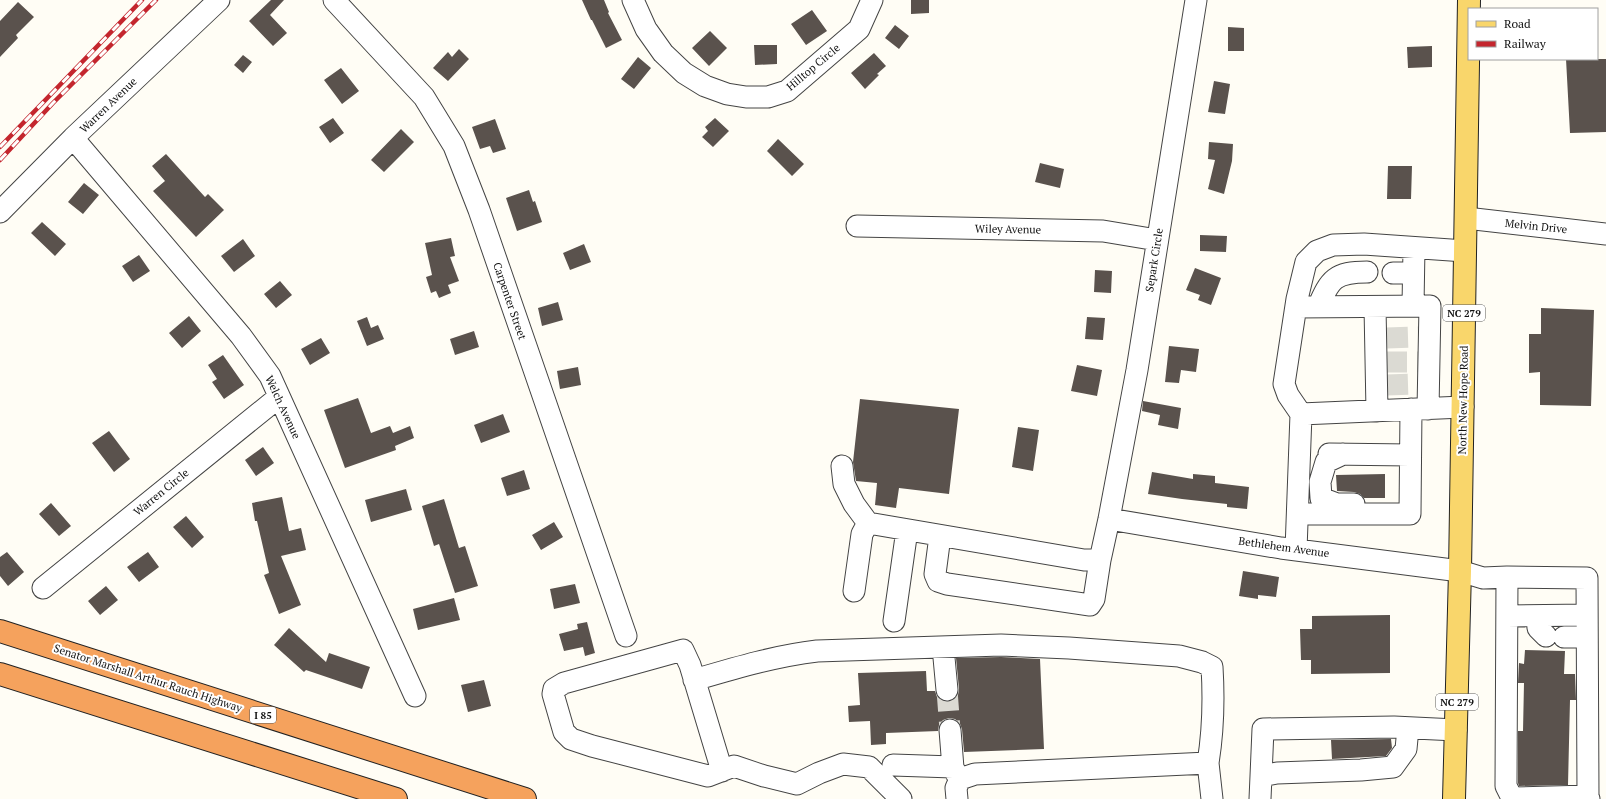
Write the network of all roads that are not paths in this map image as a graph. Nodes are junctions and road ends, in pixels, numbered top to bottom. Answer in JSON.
{"nodes":[{"id":1,"x":218,"y":0,"type":"edge"},
{"id":2,"x":334,"y":0,"type":"edge"},
{"id":3,"x":633,"y":0,"type":"edge"},
{"id":4,"x":872,"y":0,"type":"edge"},
{"id":5,"x":1196,"y":0,"type":"edge"},
{"id":6,"x":1468,"y":60,"type":"edge"},
{"id":7,"x":74,"y":138,"type":"junction"},
{"id":8,"x":0,"y":212,"type":"edge"},
{"id":9,"x":1466,"y":218,"type":"junction"},
{"id":10,"x":857,"y":226,"type":"dead end"},
{"id":11,"x":1606,"y":234,"type":"edge"},
{"id":12,"x":1157,"y":240,"type":"junction"},
{"id":13,"x":1414,"y":248,"type":"junction"},
{"id":14,"x":1466,"y":251,"type":"junction"},
{"id":15,"x":1367,"y":272,"type":"dead end"},
{"id":16,"x":1393,"y":273,"type":"dead end"},
{"id":17,"x":1413,"y":273,"type":"junction"},
{"id":18,"x":1413,"y":306,"type":"junction"},
{"id":19,"x":1318,"y":307,"type":"junction"},
{"id":20,"x":1375,"y":307,"type":"junction"},
{"id":21,"x":1296,"y":308,"type":"junction"},
{"id":22,"x":279,"y":397,"type":"junction"},
{"id":23,"x":1463,"y":407,"type":"junction"},
{"id":24,"x":1419,"y":409,"type":"junction"},
{"id":25,"x":1377,"y":411,"type":"junction"},
{"id":26,"x":1302,"y":414,"type":"junction"},
{"id":27,"x":1300,"y":455,"type":"junction"},
{"id":28,"x":1410,"y":456,"type":"junction"},
{"id":29,"x":1334,"y":458,"type":"junction"},
{"id":30,"x":842,"y":466,"type":"dead end"},
{"id":31,"x":1410,"y":504,"type":"junction"},
{"id":32,"x":1298,"y":514,"type":"junction"},
{"id":33,"x":1109,"y":519,"type":"junction"},
{"id":34,"x":868,"y":523,"type":"junction"},
{"id":35,"x":907,"y":530,"type":"junction"},
{"id":36,"x":940,"y":536,"type":"junction"},
{"id":37,"x":1296,"y":550,"type":"junction"},
{"id":38,"x":1100,"y":560,"type":"junction"},
{"id":39,"x":1460,"y":571,"type":"junction"},
{"id":40,"x":1507,"y":577,"type":"junction"},
{"id":41,"x":43,"y":588,"type":"dead end"},
{"id":42,"x":854,"y":591,"type":"dead end"},
{"id":43,"x":1587,"y":615,"type":"junction"},
{"id":44,"x":1507,"y":616,"type":"junction"},
{"id":45,"x":1537,"y":616,"type":"junction"},
{"id":46,"x":894,"y":621,"type":"dead end"},
{"id":47,"x":0,"y":631,"type":"edge"},
{"id":48,"x":626,"y":636,"type":"dead end"},
{"id":49,"x":1587,"y":637,"type":"junction"},
{"id":50,"x":944,"y":647,"type":"junction"},
{"id":51,"x":0,"y":674,"type":"edge"},
{"id":52,"x":694,"y":680,"type":"junction"},
{"id":53,"x":947,"y":690,"type":"tunnel mouth"},
{"id":54,"x":415,"y":696,"type":"dead end"},
{"id":55,"x":1401,"y":728,"type":"junction"},
{"id":56,"x":950,"y":730,"type":"tunnel mouth"},
{"id":57,"x":1456,"y":730,"type":"junction"},
{"id":58,"x":1208,"y":763,"type":"junction"},
{"id":59,"x":893,"y":765,"type":"dead end"},
{"id":60,"x":722,"y":771,"type":"junction"},
{"id":61,"x":956,"y":773,"type":"junction"},
{"id":62,"x":1261,"y":776,"type":"junction"},
{"id":63,"x":1588,"y":798,"type":"edge"},
{"id":64,"x":396,"y":799,"type":"edge"},
{"id":65,"x":525,"y":799,"type":"edge"},
{"id":66,"x":901,"y":799,"type":"edge"},
{"id":67,"x":957,"y":799,"type":"edge"},
{"id":68,"x":1212,"y":799,"type":"edge"},
{"id":69,"x":1260,"y":799,"type":"edge"},
{"id":70,"x":1454,"y":799,"type":"edge"}],
"edges":[{"from":1,"to":7,"type":"street","name":"Warren Avenue"},
{"from":2,"to":48,"type":"street","name":"Carpenter Street"},
{"from":3,"to":4,"type":"street","name":"Hilltop Circle"},
{"from":5,"to":12,"type":"street","name":"Separk Circle"},
{"from":6,"to":9,"type":"main road","name":"North New Hope Road","number":"NC 279"},
{"from":7,"to":8,"type":"street","name":"Warren Avenue"},
{"from":7,"to":22,"type":"street","name":"Welch Avenue"},
{"from":9,"to":11,"type":"street","name":"Melvin Drive"},
{"from":9,"to":14,"type":"main road","name":"North New Hope Road","number":"NC 279"},
{"from":10,"to":12,"type":"street","name":"Wiley Avenue"},
{"from":12,"to":33,"type":"street","name":"Separk Circle"},
{"from":13,"to":14,"type":"street"},
{"from":13,"to":17,"type":"street"},
{"from":13,"to":21,"type":"street"},
{"from":14,"to":23,"type":"main road","name":"North New Hope Road","number":"NC 279"},
{"from":15,"to":19,"type":"street"},
{"from":16,"to":17,"type":"street"},
{"from":17,"to":18,"type":"street"},
{"from":18,"to":20,"type":"street"},
{"from":18,"to":24,"type":"street"},
{"from":19,"to":20,"type":"street"},
{"from":19,"to":21,"type":"street"},
{"from":20,"to":25,"type":"street"},
{"from":21,"to":26,"type":"street"},
{"from":22,"to":41,"type":"street","name":"Warren Circle"},
{"from":22,"to":54,"type":"street","name":"Welch Avenue"},
{"from":23,"to":24,"type":"street"},
{"from":23,"to":39,"type":"main road","name":"North New Hope Road","number":"NC 279"},
{"from":24,"to":25,"type":"street"},
{"from":24,"to":28,"type":"street"},
{"from":25,"to":26,"type":"street"},
{"from":26,"to":27,"type":"street"},
{"from":27,"to":29,"type":"street"},
{"from":27,"to":32,"type":"street"},
{"from":28,"to":29,"type":"street"},
{"from":28,"to":31,"type":"street"},
{"from":29,"to":31,"type":"street"},
{"from":30,"to":34,"type":"street"},
{"from":31,"to":32,"type":"street"},
{"from":32,"to":37,"type":"street"},
{"from":33,"to":37,"type":"street","name":"Bethlehem Avenue"},
{"from":33,"to":38,"type":"street","name":"Separk Circle"},
{"from":34,"to":35,"type":"street"},
{"from":34,"to":42,"type":"street"},
{"from":35,"to":36,"type":"street"},
{"from":35,"to":46,"type":"street"},
{"from":36,"to":38,"type":"street"},
{"from":36,"to":38,"type":"street","name":"Separk Circle"},
{"from":37,"to":39,"type":"street","name":"Bethlehem Avenue"},
{"from":39,"to":40,"type":"street","name":"Bethlehem Avenue"},
{"from":39,"to":57,"type":"main road","name":"North New Hope Road","number":"NC 279"},
{"from":40,"to":43,"type":"street","name":"Bethlehem Avenue"},
{"from":40,"to":44,"type":"street"},
{"from":43,"to":45,"type":"street"},
{"from":43,"to":49,"type":"street"},
{"from":44,"to":45,"type":"street"},
{"from":44,"to":63,"type":"street"},
{"from":45,"to":49,"type":"street"},
{"from":47,"to":65,"type":"highway","name":"Senator Marshall Arthur Rauch Highway","number":"I 85"},
{"from":49,"to":63,"type":"street"},
{"from":50,"to":52,"type":"street"},
{"from":50,"to":53,"type":"street"},
{"from":50,"to":58,"type":"street"},
{"from":51,"to":64,"type":"highway"},
{"from":52,"to":60,"type":"street"},
{"from":52,"to":60,"type":"street"},
{"from":55,"to":57,"type":"street"},
{"from":55,"to":62,"type":"street"},
{"from":55,"to":62,"type":"street"},
{"from":56,"to":61,"type":"street"},
{"from":57,"to":70,"type":"main road","name":"North New Hope Road","number":"NC 279"},
{"from":58,"to":61,"type":"street"},
{"from":58,"to":68,"type":"street"},
{"from":59,"to":61,"type":"street"},
{"from":60,"to":66,"type":"street"},
{"from":61,"to":67,"type":"street"},
{"from":62,"to":69,"type":"street"}]}
